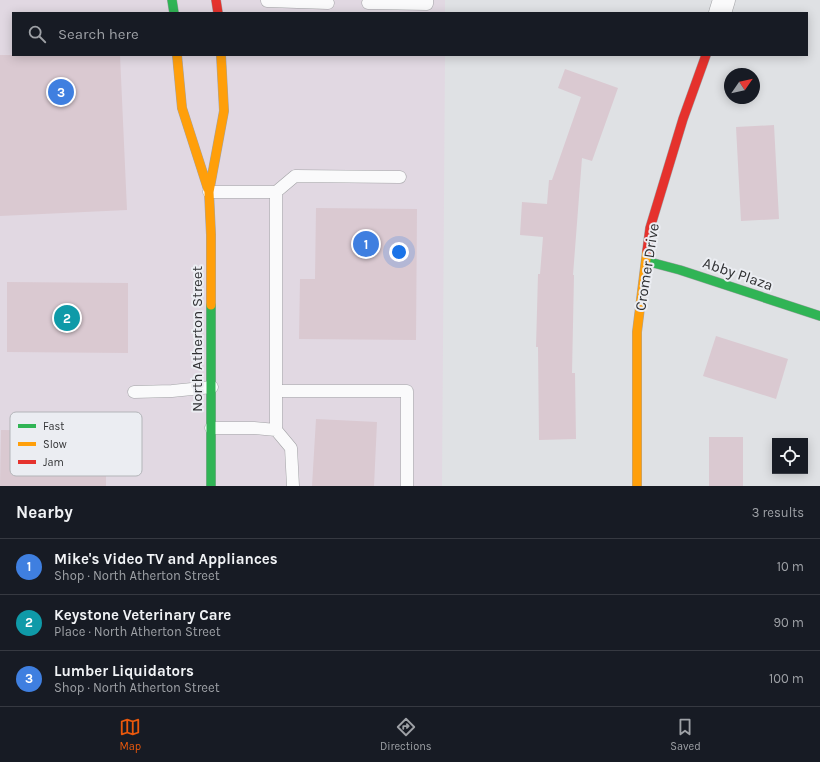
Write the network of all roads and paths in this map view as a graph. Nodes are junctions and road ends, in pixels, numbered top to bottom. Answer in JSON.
{"nodes":[{"id":1,"x":172,"y":0,"type":"edge"},
{"id":2,"x":216,"y":0,"type":"edge"},
{"id":3,"x":427,"y":0,"type":"edge"},
{"id":4,"x":724,"y":0,"type":"edge"},
{"id":5,"x":267,"y":1,"type":"edge"},
{"id":6,"x":328,"y":3,"type":"dead end"},
{"id":7,"x":368,"y":3,"type":"dead end"},
{"id":8,"x":174,"y":12,"type":"edge"},
{"id":9,"x":218,"y":12,"type":"edge"},
{"id":10,"x":720,"y":12,"type":"edge"},
{"id":11,"x":177,"y":56,"type":"edge"},
{"id":12,"x":220,"y":56,"type":"edge"},
{"id":13,"x":706,"y":56,"type":"edge"},
{"id":14,"x":400,"y":177,"type":"dead end"},
{"id":15,"x":209,"y":192,"type":"junction"},
{"id":16,"x":276,"y":192,"type":"junction"},
{"id":17,"x":646,"y":261,"type":"junction"},
{"id":18,"x":820,"y":316,"type":"edge"},
{"id":19,"x":212,"y":387,"type":"junction"},
{"id":20,"x":276,"y":391,"type":"junction"},
{"id":21,"x":134,"y":392,"type":"dead end"},
{"id":22,"x":211,"y":428,"type":"junction"},
{"id":23,"x":276,"y":430,"type":"junction"},
{"id":24,"x":211,"y":486,"type":"edge"},
{"id":25,"x":293,"y":486,"type":"edge"},
{"id":26,"x":407,"y":486,"type":"edge"},
{"id":27,"x":636,"y":486,"type":"edge"}],
"edges":[{"from":1,"to":8,"type":"street"},
{"from":2,"to":9,"type":"street"},
{"from":3,"to":7,"type":"lane"},
{"from":4,"to":10,"type":"street"},
{"from":5,"to":6,"type":"lane"},
{"from":11,"to":15,"type":"street","name":"North Atherton Street"},
{"from":12,"to":15,"type":"street","name":"North Atherton Street"},
{"from":13,"to":17,"type":"street","name":"Cromer Drive"},
{"from":14,"to":16,"type":"lane"},
{"from":15,"to":16,"type":"lane"},
{"from":15,"to":19,"type":"street","name":"North Atherton Street"},
{"from":16,"to":20,"type":"lane"},
{"from":17,"to":18,"type":"street","name":"Abby Plaza"},
{"from":17,"to":27,"type":"street","name":"Cromer Drive"},
{"from":19,"to":21,"type":"lane"},
{"from":19,"to":22,"type":"street","name":"North Atherton Street"},
{"from":20,"to":23,"type":"lane"},
{"from":20,"to":26,"type":"lane"},
{"from":22,"to":23,"type":"lane"},
{"from":22,"to":24,"type":"street","name":"North Atherton Street"},
{"from":23,"to":25,"type":"lane"}]}
